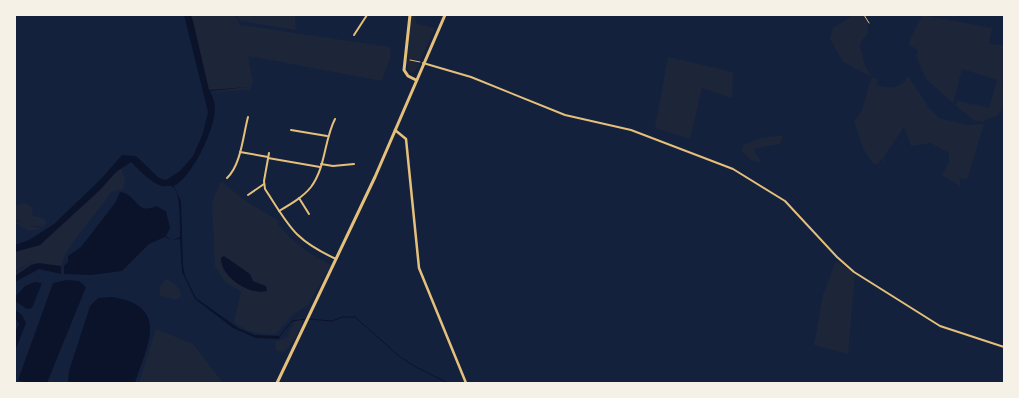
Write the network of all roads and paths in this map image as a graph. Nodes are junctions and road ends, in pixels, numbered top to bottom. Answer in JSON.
{"nodes":[{"id":1,"x":367,"y":15,"type":"edge"},
{"id":2,"x":410,"y":15,"type":"edge"},
{"id":3,"x":445,"y":15,"type":"edge"},
{"id":4,"x":864,"y":15,"type":"edge"},
{"id":5,"x":869,"y":23,"type":"dead end"},
{"id":6,"x":354,"y":35,"type":"dead end"},
{"id":7,"x":404,"y":59,"type":"junction"},
{"id":8,"x":423,"y":63,"type":"junction"},
{"id":9,"x":416,"y":80,"type":"junction"},
{"id":10,"x":248,"y":117,"type":"dead end"},
{"id":11,"x":335,"y":119,"type":"dead end"},
{"id":12,"x":291,"y":130,"type":"dead end"},
{"id":13,"x":394,"y":130,"type":"junction"},
{"id":14,"x":327,"y":136,"type":"junction"},
{"id":15,"x":240,"y":152,"type":"junction"},
{"id":16,"x":269,"y":153,"type":"dead end"},
{"id":17,"x":268,"y":158,"type":"junction"},
{"id":18,"x":321,"y":164,"type":"junction"},
{"id":19,"x":354,"y":164,"type":"dead end"},
{"id":20,"x":234,"y":167,"type":"junction"},
{"id":21,"x":320,"y":167,"type":"junction"},
{"id":22,"x":240,"y":170,"type":"dead end"},
{"id":23,"x":227,"y":178,"type":"dead end"},
{"id":24,"x":264,"y":184,"type":"junction"},
{"id":25,"x":248,"y":194,"type":"dead end"},
{"id":26,"x":299,"y":198,"type":"junction"},
{"id":27,"x":280,"y":210,"type":"junction"},
{"id":28,"x":309,"y":214,"type":"dead end"},
{"id":29,"x":336,"y":259,"type":"junction"},
{"id":30,"x":1004,"y":347,"type":"edge"},
{"id":31,"x":278,"y":383,"type":"edge"},
{"id":32,"x":466,"y":383,"type":"edge"}],
"edges":[{"from":1,"to":6,"type":"street"},
{"from":2,"to":7,"type":"main road"},
{"from":3,"to":8,"type":"main road"},
{"from":4,"to":5,"type":"lane"},
{"from":7,"to":8,"type":"path"},
{"from":7,"to":9,"type":"main road"},
{"from":8,"to":9,"type":"main road"},
{"from":8,"to":30,"type":"street"},
{"from":9,"to":13,"type":"main road"},
{"from":10,"to":15,"type":"street"},
{"from":11,"to":14,"type":"street"},
{"from":12,"to":14,"type":"street"},
{"from":13,"to":29,"type":"main road"},
{"from":13,"to":32,"type":"street"},
{"from":14,"to":18,"type":"street"},
{"from":15,"to":17,"type":"street"},
{"from":15,"to":20,"type":"street"},
{"from":16,"to":17,"type":"street"},
{"from":17,"to":21,"type":"street"},
{"from":17,"to":24,"type":"street"},
{"from":18,"to":19,"type":"street"},
{"from":18,"to":21,"type":"street"},
{"from":20,"to":22,"type":"street"},
{"from":20,"to":23,"type":"street"},
{"from":21,"to":26,"type":"street"},
{"from":24,"to":25,"type":"street"},
{"from":24,"to":27,"type":"street"},
{"from":26,"to":27,"type":"street"},
{"from":26,"to":28,"type":"street"},
{"from":27,"to":29,"type":"street"},
{"from":29,"to":31,"type":"main road"}]}
